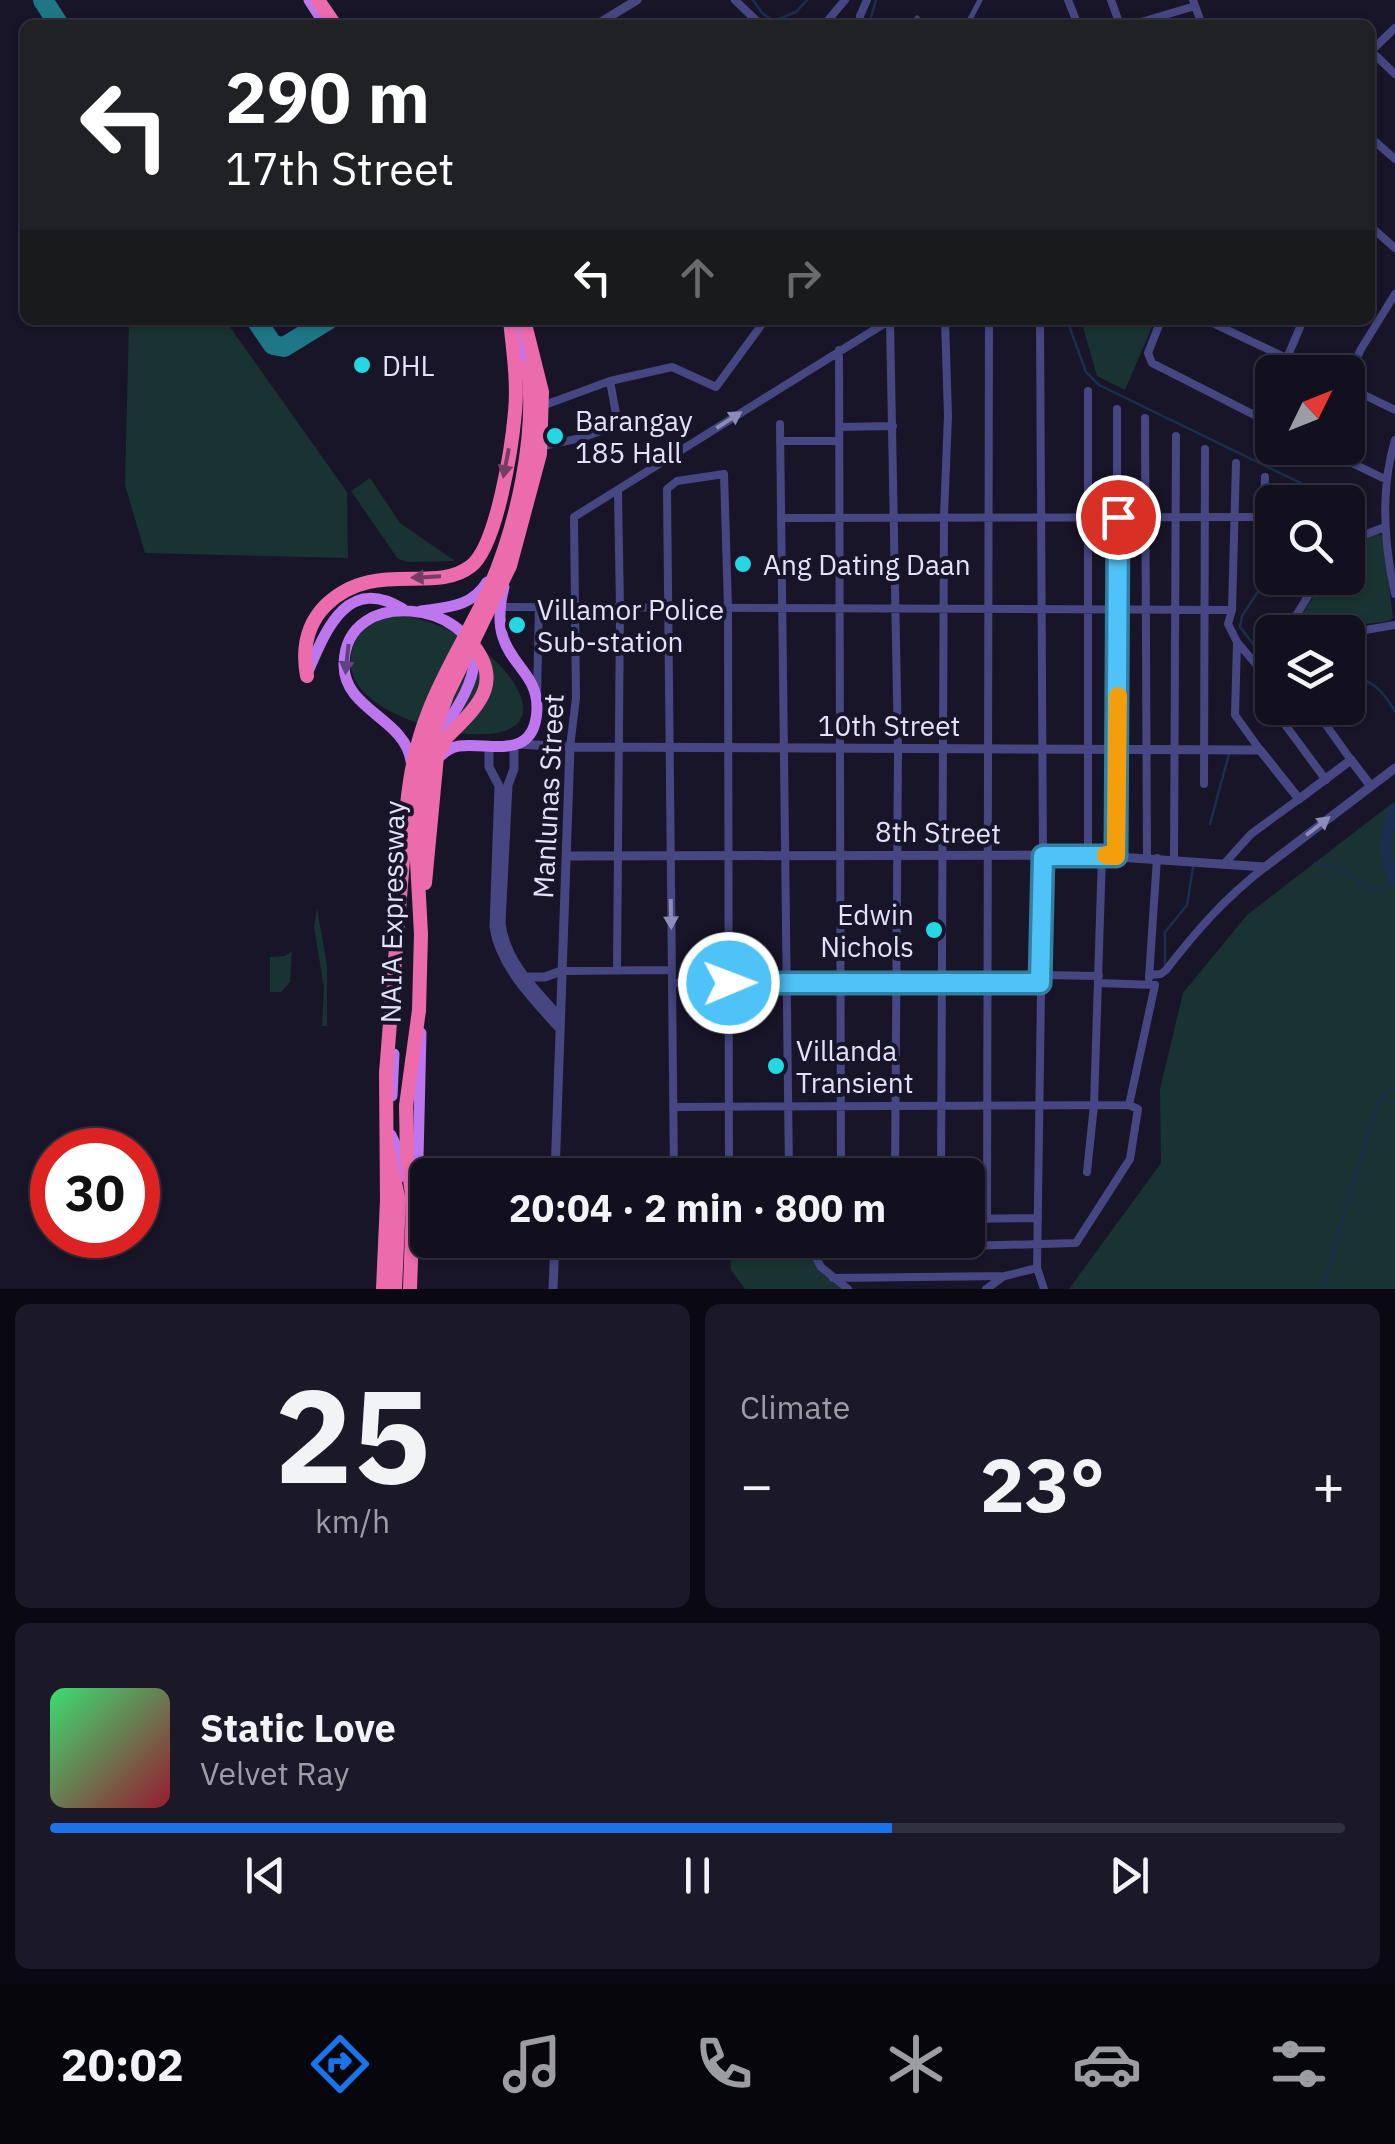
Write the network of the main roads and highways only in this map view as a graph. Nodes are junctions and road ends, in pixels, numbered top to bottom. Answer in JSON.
{"nodes":[{"id":1,"x":512,"y":325,"type":"edge"},
{"id":2,"x":514,"y":325,"type":"edge"},
{"id":3,"x":514,"y":325,"type":"edge"},
{"id":4,"x":526,"y":325,"type":"edge"},
{"id":5,"x":527,"y":325,"type":"edge"},
{"id":6,"x":529,"y":399,"type":"junction"},
{"id":7,"x":542,"y":402,"type":"junction"},
{"id":8,"x":404,"y":608,"type":"junction"},
{"id":9,"x":421,"y":610,"type":"junction"},
{"id":10,"x":466,"y":638,"type":"junction"},
{"id":11,"x":307,"y":676,"type":"joint"},
{"id":12,"x":429,"y":778,"type":"junction"},
{"id":13,"x":421,"y":934,"type":"junction"},
{"id":14,"x":420,"y":1122,"type":"junction"},
{"id":15,"x":390,"y":1136,"type":"junction"},
{"id":16,"x":396,"y":1225,"type":"dead end"},
{"id":17,"x":399,"y":1288,"type":"edge"}],
"edges":[{"from":1,"to":11,"type":"highway","one_way":true},
{"from":2,"to":6,"type":"main road"},
{"from":3,"to":15,"type":"highway","name":"NAIA Expressway","bridge":true},
{"from":4,"to":13,"type":"highway","name":"NAIA Expressway","bridge":true},
{"from":5,"to":7,"type":"main road"},
{"from":6,"to":7,"type":"main road"},
{"from":6,"to":9,"type":"main road"},
{"from":7,"to":12,"type":"main road"},
{"from":8,"to":9,"type":"main road"},
{"from":8,"to":11,"type":"main road"},
{"from":8,"to":15,"type":"main road","one_way":true},
{"from":9,"to":10,"type":"main road"},
{"from":10,"to":12,"type":"main road"},
{"from":10,"to":13,"type":"highway","bridge":true},
{"from":12,"to":14,"type":"main road"},
{"from":13,"to":17,"type":"highway","name":"NAIA Expressway","bridge":true},
{"from":14,"to":15,"type":"main road"},
{"from":14,"to":17,"type":"main road"},
{"from":15,"to":16,"type":"main road"},
{"from":15,"to":17,"type":"highway","name":"NAIA Expressway","bridge":true}]}
